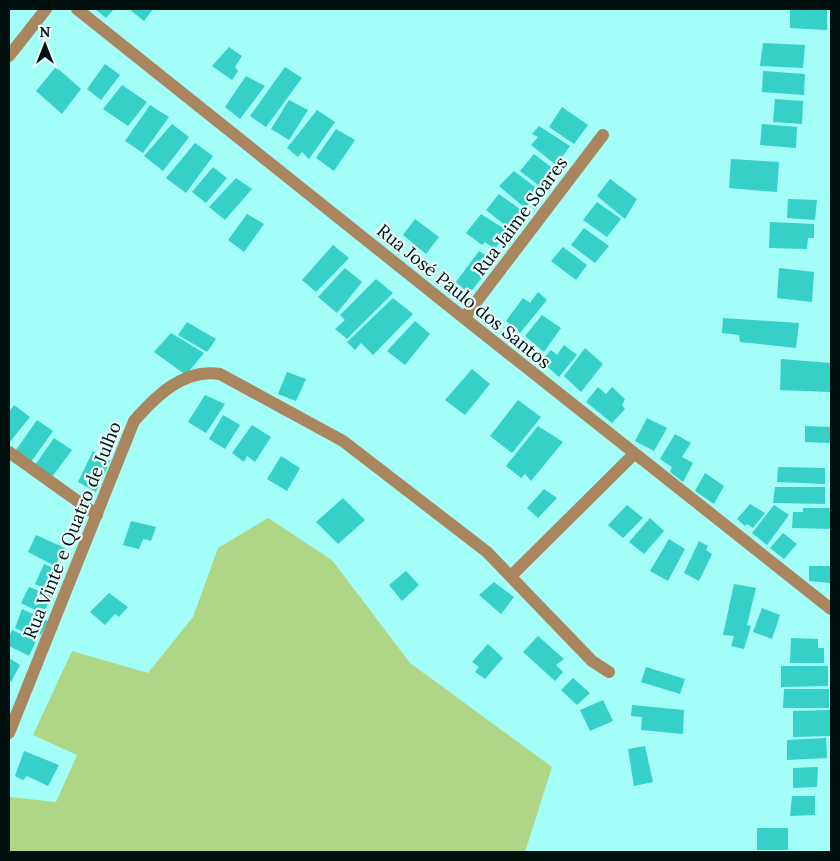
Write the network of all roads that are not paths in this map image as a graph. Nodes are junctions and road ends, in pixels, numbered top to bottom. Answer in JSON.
{"nodes":[{"id":1,"x":46,"y":9,"type":"edge"},
{"id":2,"x":77,"y":9,"type":"edge"},
{"id":3,"x":9,"y":56,"type":"edge"},
{"id":4,"x":604,"y":135,"type":"dead end"},
{"id":5,"x":464,"y":318,"type":"junction"},
{"id":6,"x":9,"y":452,"type":"edge"},
{"id":7,"x":634,"y":454,"type":"junction"},
{"id":8,"x":96,"y":515,"type":"junction"},
{"id":9,"x":511,"y":576,"type":"junction"},
{"id":10,"x":831,"y":609,"type":"edge"},
{"id":11,"x":609,"y":672,"type":"dead end"},
{"id":12,"x":9,"y":733,"type":"edge"}],
"edges":[{"from":1,"to":3,"type":"street"},
{"from":2,"to":5,"type":"street","name":"Rua José Paulo dos Santos"},
{"from":4,"to":5,"type":"street","name":"Rua Jaime Soares"},
{"from":5,"to":7,"type":"street","name":"Rua José Paulo dos Santos"},
{"from":6,"to":8,"type":"street"},
{"from":7,"to":9,"type":"street"},
{"from":7,"to":10,"type":"street","name":"Rua José Paulo dos Santos"},
{"from":8,"to":9,"type":"street","name":"Rua Vinte e Quatro de Julho"},
{"from":8,"to":12,"type":"street","name":"Rua Vinte e Quatro de Julho"},
{"from":9,"to":11,"type":"street","name":"Rua Vinte e Quatro de Julho"}]}
